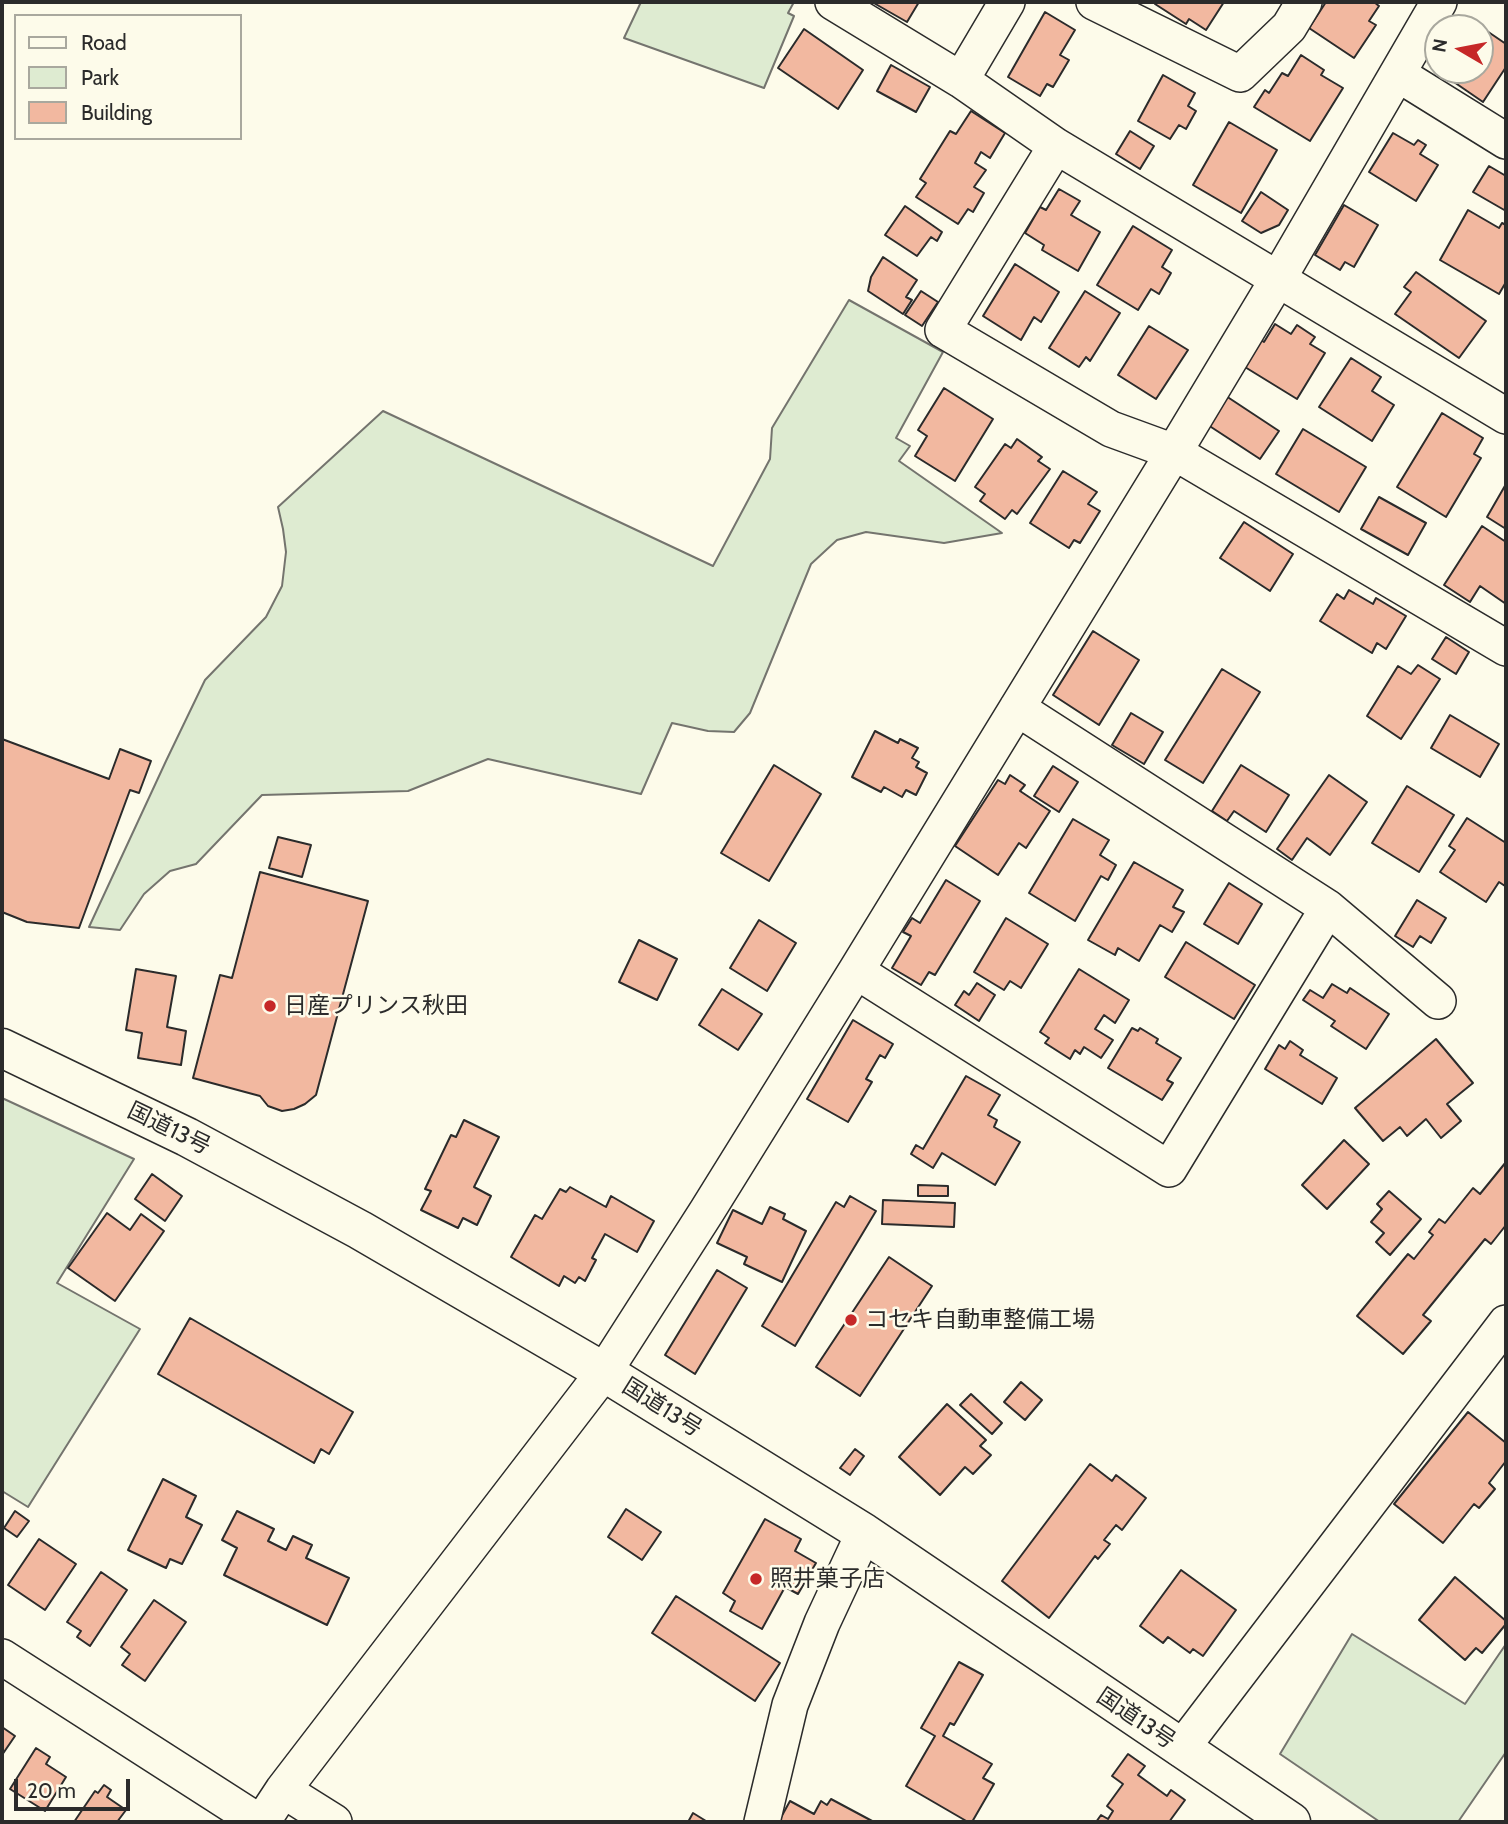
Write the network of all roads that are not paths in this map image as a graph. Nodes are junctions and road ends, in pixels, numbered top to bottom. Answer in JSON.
{"nodes":[{"id":1,"x":834,"y":2,"type":"edge"},
{"id":2,"x":1007,"y":2,"type":"edge"},
{"id":3,"x":1094,"y":2,"type":"edge"},
{"id":4,"x":1304,"y":2,"type":"edge"},
{"id":5,"x":1440,"y":2,"type":"edge"},
{"id":6,"x":1398,"y":74,"type":"junction"},
{"id":7,"x":961,"y":80,"type":"junction"},
{"id":8,"x":1506,"y":141,"type":"edge"},
{"id":9,"x":1056,"y":146,"type":"junction"},
{"id":10,"x":1278,"y":279,"type":"junction"},
{"id":11,"x":1506,"y":416,"type":"edge"},
{"id":12,"x":1174,"y":452,"type":"junction"},
{"id":13,"x":1506,"y":648,"type":"edge"},
{"id":14,"x":1017,"y":708,"type":"junction"},
{"id":15,"x":1328,"y":908,"type":"junction"},
{"id":16,"x":856,"y":971,"type":"junction"},
{"id":17,"x":1438,"y":1001,"type":"dead end"},
{"id":18,"x":2,"y":1048,"type":"edge"},
{"id":19,"x":1506,"y":1323,"type":"edge"},
{"id":20,"x":604,"y":1372,"type":"junction"},
{"id":21,"x":863,"y":1533,"type":"junction"},
{"id":22,"x":2,"y":1657,"type":"edge"},
{"id":23,"x":1181,"y":1749,"type":"junction"},
{"id":24,"x":284,"y":1790,"type":"junction"},
{"id":25,"x":260,"y":1822,"type":"edge"},
{"id":26,"x":334,"y":1822,"type":"edge"},
{"id":27,"x":762,"y":1822,"type":"edge"},
{"id":28,"x":1291,"y":1822,"type":"edge"}],
"edges":[{"from":1,"to":7,"type":"street"},
{"from":2,"to":7,"type":"street"},
{"from":3,"to":4,"type":"street"},
{"from":5,"to":6,"type":"street"},
{"from":6,"to":8,"type":"street"},
{"from":6,"to":10,"type":"street"},
{"from":7,"to":9,"type":"street"},
{"from":9,"to":10,"type":"street"},
{"from":9,"to":12,"type":"street"},
{"from":10,"to":11,"type":"street"},
{"from":10,"to":12,"type":"street"},
{"from":12,"to":13,"type":"street"},
{"from":12,"to":14,"type":"street"},
{"from":14,"to":15,"type":"street"},
{"from":14,"to":16,"type":"street"},
{"from":15,"to":16,"type":"street"},
{"from":15,"to":17,"type":"street"},
{"from":16,"to":20,"type":"street"},
{"from":18,"to":20,"type":"highway","name":"国道13号"},
{"from":19,"to":23,"type":"street"},
{"from":20,"to":21,"type":"highway","name":"国道13号"},
{"from":20,"to":24,"type":"street"},
{"from":21,"to":23,"type":"highway","name":"国道13号"},
{"from":21,"to":27,"type":"street"},
{"from":22,"to":25,"type":"street"},
{"from":23,"to":28,"type":"highway","name":"国道13号"},
{"from":24,"to":25,"type":"street"},
{"from":24,"to":26,"type":"street"}]}
